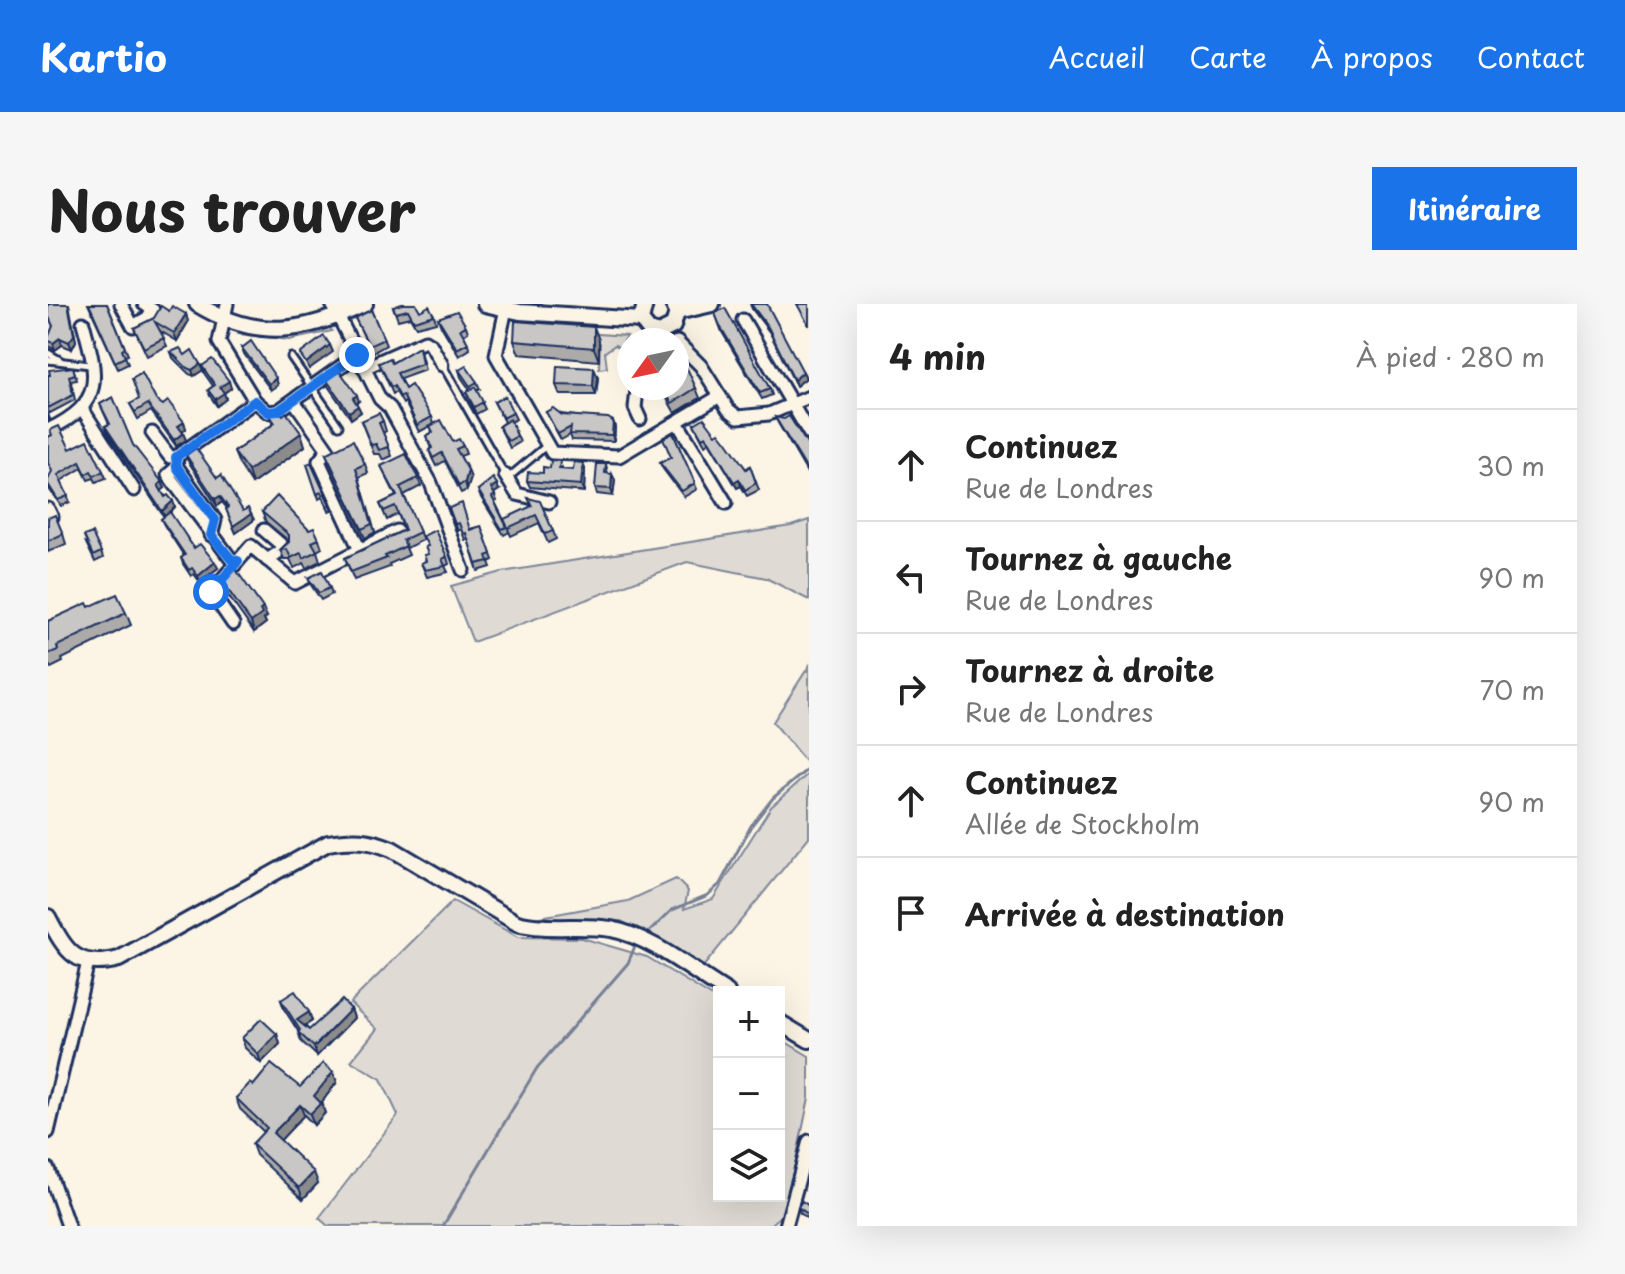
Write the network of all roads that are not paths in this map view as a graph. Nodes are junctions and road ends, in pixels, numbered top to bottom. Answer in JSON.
{"nodes":[{"id":1,"x":121,"y":304,"type":"edge"},
{"id":2,"x":144,"y":304,"type":"edge"},
{"id":3,"x":197,"y":304,"type":"edge"},
{"id":4,"x":365,"y":304,"type":"edge"},
{"id":5,"x":485,"y":304,"type":"edge"},
{"id":6,"x":645,"y":304,"type":"edge"},
{"id":7,"x":712,"y":304,"type":"edge"},
{"id":8,"x":507,"y":307,"type":"edge"},
{"id":9,"x":675,"y":308,"type":"edge"},
{"id":10,"x":336,"y":310,"type":"edge"},
{"id":11,"x":226,"y":312,"type":"edge"},
{"id":12,"x":641,"y":320,"type":"junction"},
{"id":13,"x":743,"y":320,"type":"dead end"},
{"id":14,"x":83,"y":323,"type":"dead end"},
{"id":15,"x":650,"y":328,"type":"edge"},
{"id":16,"x":674,"y":328,"type":"edge"},
{"id":17,"x":48,"y":353,"type":"edge"},
{"id":18,"x":689,"y":354,"type":"edge"},
{"id":19,"x":357,"y":355,"type":"junction"},
{"id":20,"x":291,"y":357,"type":"dead end"},
{"id":21,"x":48,"y":360,"type":"edge"},
{"id":22,"x":63,"y":362,"type":"junction"},
{"id":23,"x":93,"y":365,"type":"junction"},
{"id":24,"x":442,"y":365,"type":"joint"},
{"id":25,"x":364,"y":368,"type":"junction"},
{"id":26,"x":313,"y":387,"type":"junction"},
{"id":27,"x":720,"y":396,"type":"junction"},
{"id":28,"x":809,"y":397,"type":"edge"},
{"id":29,"x":636,"y":400,"type":"edge"},
{"id":30,"x":255,"y":401,"type":"junction"},
{"id":31,"x":294,"y":401,"type":"junction"},
{"id":32,"x":793,"y":407,"type":"junction"},
{"id":33,"x":83,"y":410,"type":"junction"},
{"id":34,"x":640,"y":419,"type":"dead end"},
{"id":35,"x":677,"y":422,"type":"junction"},
{"id":36,"x":339,"y":426,"type":"dead end"},
{"id":37,"x":48,"y":430,"type":"edge"},
{"id":38,"x":152,"y":433,"type":"dead end"},
{"id":39,"x":809,"y":433,"type":"edge"},
{"id":40,"x":546,"y":445,"type":"junction"},
{"id":41,"x":176,"y":462,"type":"junction"},
{"id":42,"x":506,"y":477,"type":"junction"},
{"id":43,"x":134,"y":490,"type":"dead end"},
{"id":44,"x":549,"y":502,"type":"dead end"},
{"id":45,"x":726,"y":503,"type":"dead end"},
{"id":46,"x":48,"y":509,"type":"edge"},
{"id":47,"x":48,"y":519,"type":"edge"},
{"id":48,"x":264,"y":530,"type":"dead end"},
{"id":49,"x":397,"y":531,"type":"edge"},
{"id":50,"x":359,"y":548,"type":"junction"},
{"id":51,"x":267,"y":560,"type":"junction"},
{"id":52,"x":238,"y":561,"type":"junction"},
{"id":53,"x":463,"y":570,"type":"dead end"},
{"id":54,"x":233,"y":624,"type":"dead end"},
{"id":55,"x":48,"y":917,"type":"edge"},
{"id":56,"x":88,"y":962,"type":"junction"},
{"id":57,"x":717,"y":986,"type":"edge"},
{"id":58,"x":785,"y":1026,"type":"edge"},
{"id":59,"x":809,"y":1040,"type":"edge"},
{"id":60,"x":48,"y":1132,"type":"edge"},
{"id":61,"x":809,"y":1141,"type":"edge"},
{"id":62,"x":48,"y":1169,"type":"edge"},
{"id":63,"x":68,"y":1226,"type":"edge"},
{"id":64,"x":786,"y":1226,"type":"edge"}],
"edges":[{"from":1,"to":2,"type":"street"},
{"from":3,"to":11,"type":"street"},
{"from":4,"to":10,"type":"street"},
{"from":5,"to":8,"type":"street"},
{"from":6,"to":12,"type":"street"},
{"from":7,"to":9,"type":"street"},
{"from":8,"to":12,"type":"street"},
{"from":8,"to":40,"type":"street"},
{"from":9,"to":16,"type":"street"},
{"from":10,"to":11,"type":"street"},
{"from":10,"to":19,"type":"street"},
{"from":11,"to":30,"type":"street"},
{"from":12,"to":15,"type":"street"},
{"from":13,"to":32,"type":"street"},
{"from":14,"to":23,"type":"street"},
{"from":17,"to":22,"type":"lane"},
{"from":18,"to":27,"type":"street"},
{"from":19,"to":25,"type":"street"},
{"from":19,"to":26,"type":"street"},
{"from":20,"to":26,"type":"lane"},
{"from":21,"to":22,"type":"lane"},
{"from":22,"to":23,"type":"lane"},
{"from":23,"to":33,"type":"street"},
{"from":24,"to":25,"type":"street"},
{"from":24,"to":42,"type":"lane"},
{"from":25,"to":53,"type":"street"},
{"from":26,"to":31,"type":"street"},
{"from":26,"to":36,"type":"lane"},
{"from":27,"to":32,"type":"street"},
{"from":27,"to":35,"type":"street"},
{"from":28,"to":32,"type":"street"},
{"from":29,"to":34,"type":"street"},
{"from":30,"to":31,"type":"street"},
{"from":30,"to":41,"type":"street"},
{"from":31,"to":50,"type":"street"},
{"from":32,"to":39,"type":"street"},
{"from":33,"to":37,"type":"street"},
{"from":33,"to":43,"type":"street"},
{"from":35,"to":40,"type":"street"},
{"from":35,"to":45,"type":"street"},
{"from":38,"to":41,"type":"street"},
{"from":40,"to":42,"type":"lane"},
{"from":41,"to":52,"type":"street"},
{"from":42,"to":44,"type":"street"},
{"from":46,"to":47,"type":"street"},
{"from":48,"to":51,"type":"street"},
{"from":49,"to":50,"type":"street"},
{"from":50,"to":51,"type":"street"},
{"from":51,"to":52,"type":"street"},
{"from":52,"to":54,"type":"street"},
{"from":55,"to":56,"type":"street"},
{"from":56,"to":57,"type":"street"},
{"from":56,"to":60,"type":"street"},
{"from":58,"to":59,"type":"street"},
{"from":61,"to":64,"type":"street"},
{"from":62,"to":63,"type":"street"}]}
